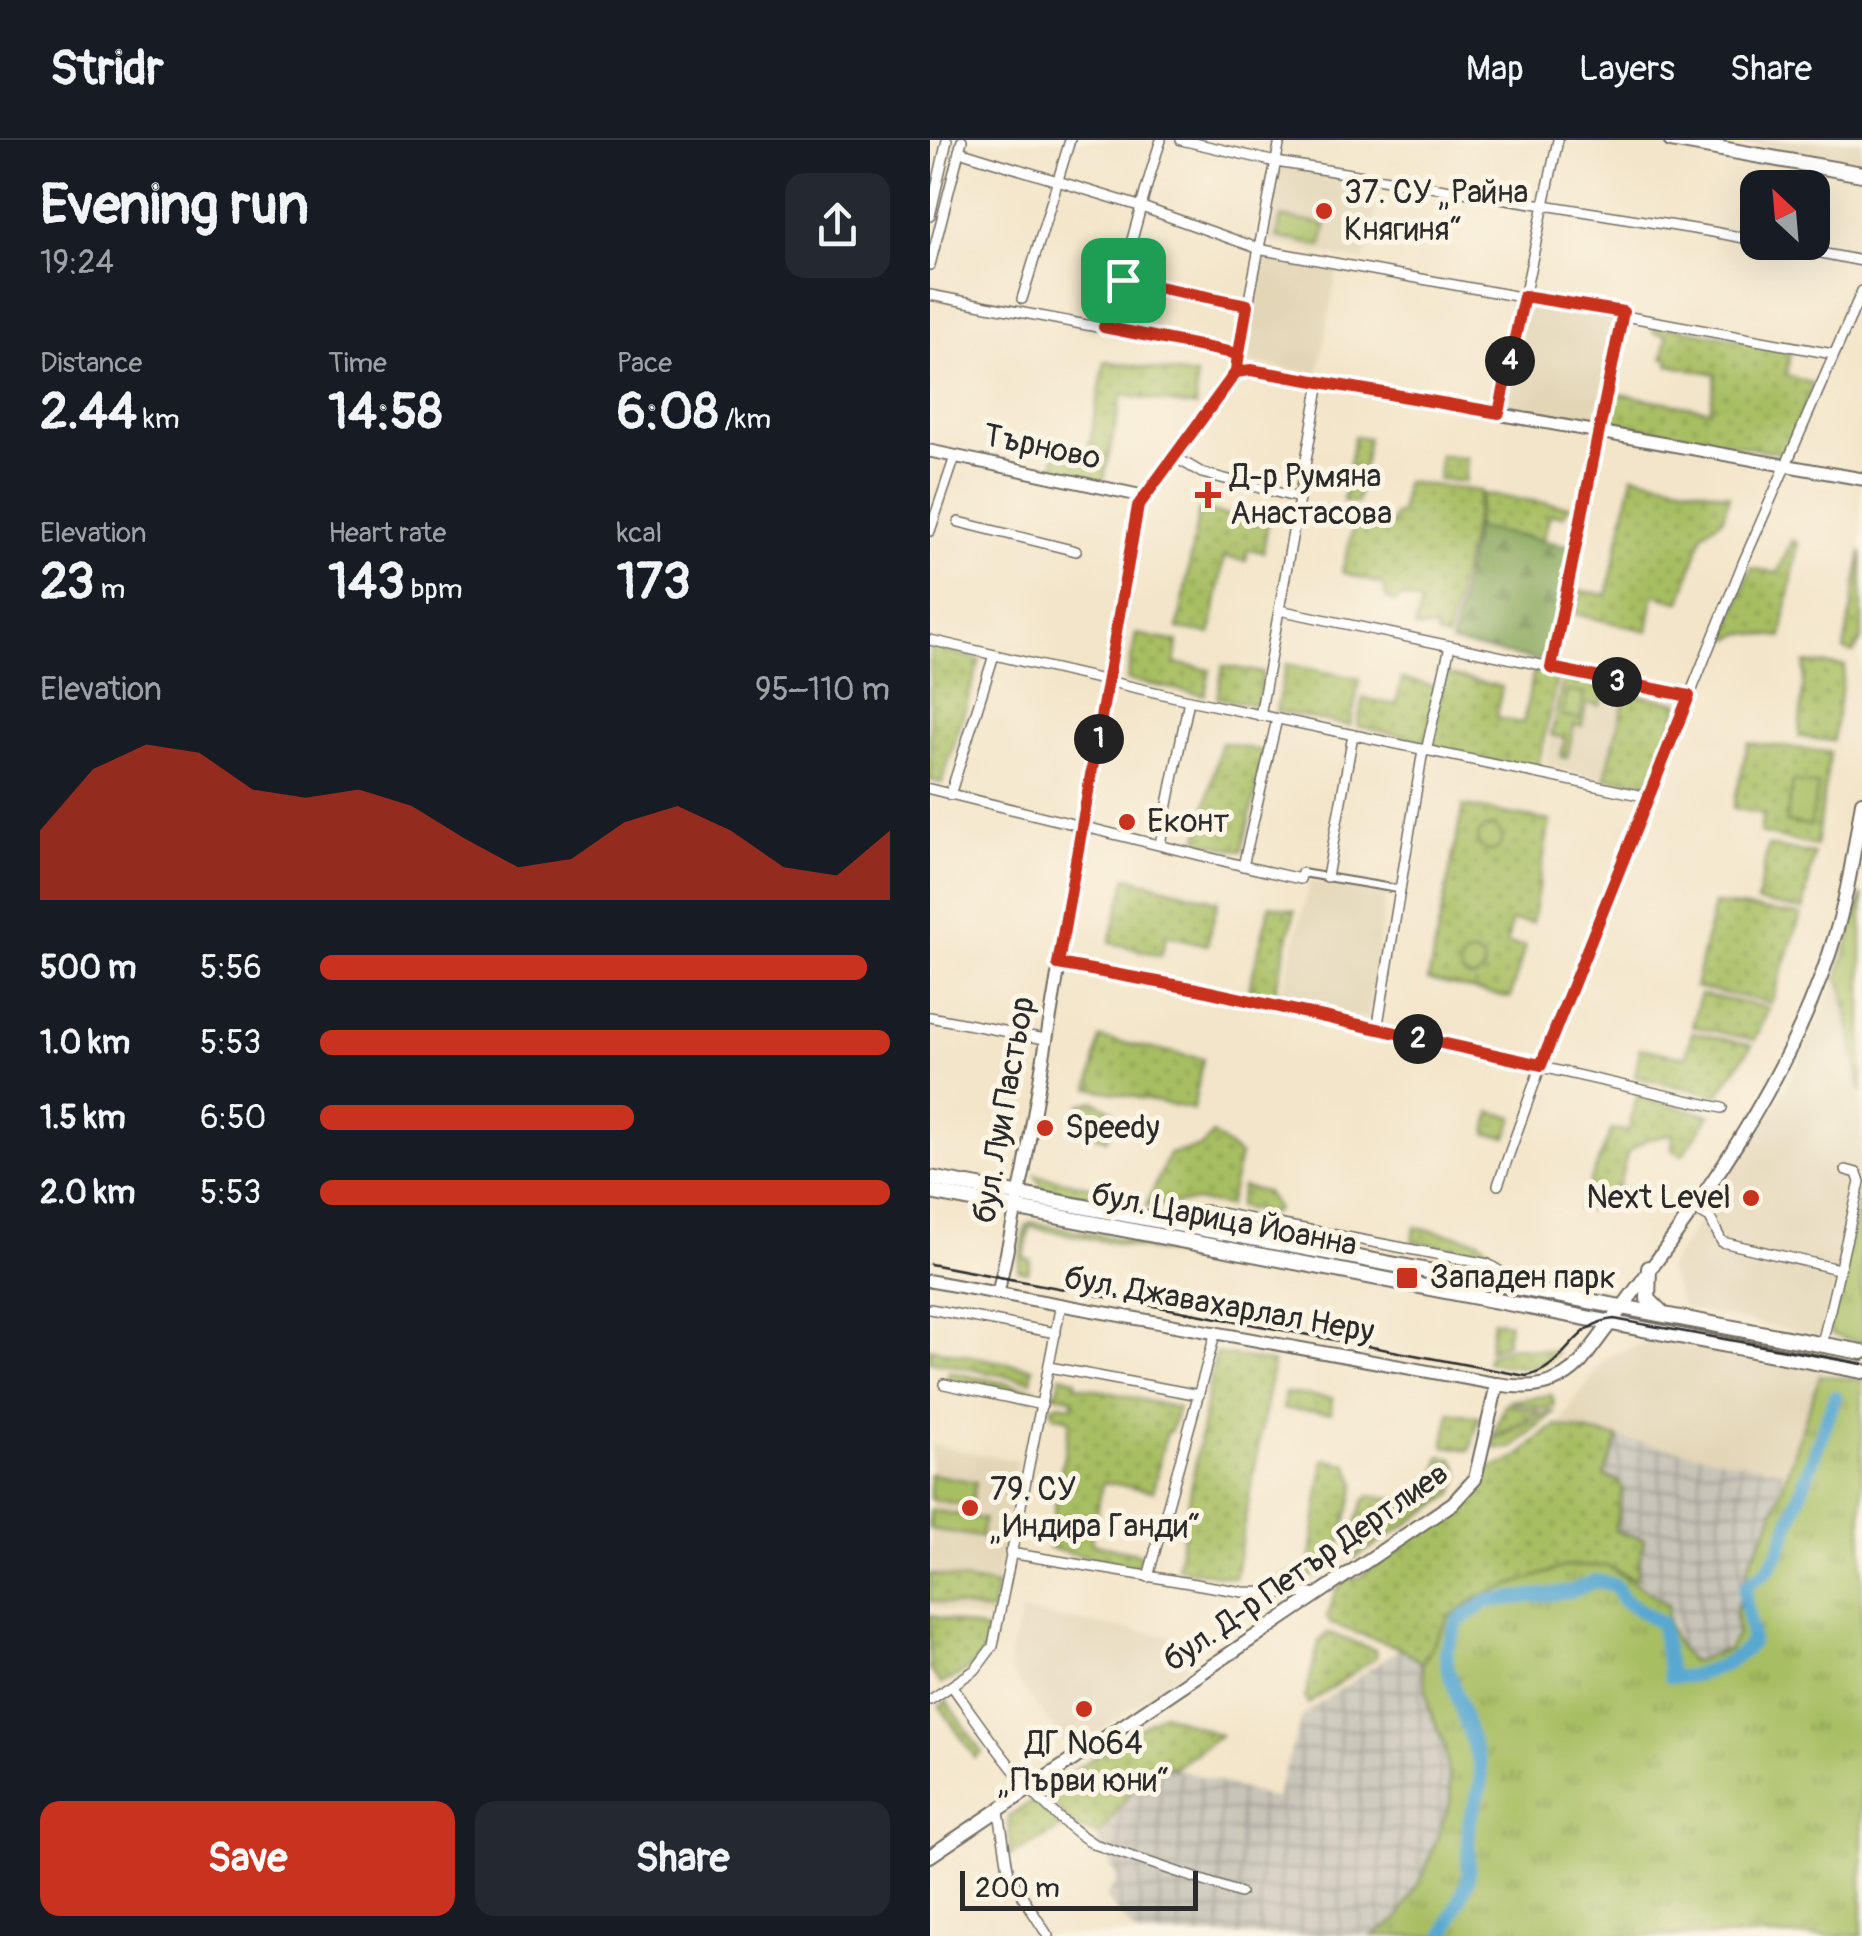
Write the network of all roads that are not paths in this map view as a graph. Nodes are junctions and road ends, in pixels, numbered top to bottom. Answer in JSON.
{"nodes":[{"id":1,"x":946,"y":140,"type":"edge"},
{"id":2,"x":1070,"y":140,"type":"edge"},
{"id":3,"x":1161,"y":140,"type":"edge"},
{"id":4,"x":1181,"y":140,"type":"edge"},
{"id":5,"x":1280,"y":140,"type":"edge"},
{"id":6,"x":1558,"y":140,"type":"edge"},
{"id":7,"x":1672,"y":140,"type":"edge"},
{"id":8,"x":961,"y":145,"type":"edge"},
{"id":9,"x":1276,"y":162,"type":"junction"},
{"id":10,"x":1862,"y":174,"type":"edge"},
{"id":11,"x":1058,"y":181,"type":"junction"},
{"id":12,"x":933,"y":191,"type":"edge"},
{"id":13,"x":948,"y":193,"type":"junction"},
{"id":14,"x":1545,"y":204,"type":"junction"},
{"id":15,"x":1139,"y":206,"type":"junction"},
{"id":16,"x":930,"y":216,"type":"edge"},
{"id":17,"x":933,"y":230,"type":"edge"},
{"id":18,"x":1257,"y":245,"type":"junction"},
{"id":19,"x":1862,"y":262,"type":"edge"},
{"id":20,"x":930,"y":265,"type":"edge"},
{"id":21,"x":1123,"y":280,"type":"junction"},
{"id":22,"x":1862,"y":291,"type":"edge"},
{"id":23,"x":930,"y":295,"type":"edge"},
{"id":24,"x":1524,"y":296,"type":"junction"},
{"id":25,"x":1022,"y":299,"type":"dead end"},
{"id":26,"x":1247,"y":305,"type":"junction"},
{"id":27,"x":1623,"y":312,"type":"junction"},
{"id":28,"x":1104,"y":327,"type":"junction"},
{"id":29,"x":1238,"y":354,"type":"junction"},
{"id":30,"x":1833,"y":354,"type":"junction"},
{"id":31,"x":1236,"y":372,"type":"junction"},
{"id":32,"x":1320,"y":382,"type":"junction"},
{"id":33,"x":1499,"y":413,"type":"junction"},
{"id":34,"x":1600,"y":431,"type":"junction"},
{"id":35,"x":930,"y":451,"type":"edge"},
{"id":36,"x":1172,"y":456,"type":"junction"},
{"id":37,"x":955,"y":457,"type":"junction"},
{"id":38,"x":1785,"y":465,"type":"junction"},
{"id":39,"x":1862,"y":479,"type":"edge"},
{"id":40,"x":1143,"y":496,"type":"junction"},
{"id":41,"x":1299,"y":498,"type":"junction"},
{"id":42,"x":959,"y":522,"type":"dead end"},
{"id":43,"x":930,"y":531,"type":"edge"},
{"id":44,"x":1076,"y":550,"type":"dead end"},
{"id":45,"x":1279,"y":610,"type":"junction"},
{"id":46,"x":934,"y":641,"type":"edge"},
{"id":47,"x":1450,"y":646,"type":"junction"},
{"id":48,"x":994,"y":655,"type":"junction"},
{"id":49,"x":1551,"y":668,"type":"junction"},
{"id":50,"x":1109,"y":682,"type":"junction"},
{"id":51,"x":1689,"y":696,"type":"junction"},
{"id":52,"x":1189,"y":700,"type":"junction"},
{"id":53,"x":1260,"y":716,"type":"junction"},
{"id":54,"x":1277,"y":719,"type":"junction"},
{"id":55,"x":1352,"y":735,"type":"junction"},
{"id":56,"x":1425,"y":750,"type":"junction"},
{"id":57,"x":930,"y":789,"type":"edge"},
{"id":58,"x":950,"y":795,"type":"junction"},
{"id":59,"x":1648,"y":797,"type":"junction"},
{"id":60,"x":1862,"y":802,"type":"edge"},
{"id":61,"x":1083,"y":826,"type":"junction"},
{"id":62,"x":1160,"y":844,"type":"junction"},
{"id":63,"x":1243,"y":866,"type":"junction"},
{"id":64,"x":1301,"y":876,"type":"joint"},
{"id":65,"x":1327,"y":877,"type":"junction"},
{"id":66,"x":1398,"y":889,"type":"junction"},
{"id":67,"x":1058,"y":964,"type":"junction"},
{"id":68,"x":930,"y":1017,"type":"edge"},
{"id":69,"x":1377,"y":1030,"type":"junction"},
{"id":70,"x":1045,"y":1039,"type":"junction"},
{"id":71,"x":1541,"y":1065,"type":"junction"},
{"id":72,"x":1722,"y":1108,"type":"dead end"},
{"id":73,"x":1846,"y":1170,"type":"dead end"},
{"id":74,"x":930,"y":1178,"type":"edge"},
{"id":75,"x":1498,"y":1185,"type":"dead end"},
{"id":76,"x":930,"y":1192,"type":"edge"},
{"id":77,"x":1018,"y":1202,"type":"junction"},
{"id":78,"x":1692,"y":1208,"type":"junction"},
{"id":79,"x":1649,"y":1268,"type":"junction"},
{"id":80,"x":1838,"y":1269,"type":"junction"},
{"id":81,"x":930,"y":1281,"type":"edge"},
{"id":82,"x":998,"y":1293,"type":"junction"},
{"id":83,"x":1061,"y":1304,"type":"junction"},
{"id":84,"x":1622,"y":1308,"type":"junction"},
{"id":85,"x":930,"y":1310,"type":"edge"},
{"id":86,"x":1667,"y":1316,"type":"junction"},
{"id":87,"x":1610,"y":1324,"type":"junction"},
{"id":88,"x":1216,"y":1331,"type":"junction"},
{"id":89,"x":1056,"y":1333,"type":"junction"},
{"id":90,"x":1822,"y":1344,"type":"junction"},
{"id":91,"x":1862,"y":1352,"type":"edge"},
{"id":92,"x":1049,"y":1367,"type":"junction"},
{"id":93,"x":1862,"y":1371,"type":"edge"},
{"id":94,"x":944,"y":1384,"type":"dead end"},
{"id":95,"x":1497,"y":1384,"type":"junction"},
{"id":96,"x":1199,"y":1394,"type":"junction"},
{"id":97,"x":1042,"y":1405,"type":"junction"},
{"id":98,"x":1010,"y":1553,"type":"junction"},
{"id":99,"x":1148,"y":1577,"type":"junction"},
{"id":100,"x":1316,"y":1594,"type":"junction"},
{"id":101,"x":952,"y":1686,"type":"junction"},
{"id":102,"x":930,"y":1700,"type":"edge"},
{"id":103,"x":1032,"y":1790,"type":"junction"},
{"id":104,"x":999,"y":1812,"type":"junction"},
{"id":105,"x":930,"y":1856,"type":"edge"},
{"id":106,"x":1240,"y":1894,"type":"dead end"},
{"id":107,"x":1048,"y":1936,"type":"edge"}],
"edges":[{"from":1,"to":12,"type":"street"},
{"from":2,"to":11,"type":"street"},
{"from":3,"to":15,"type":"street"},
{"from":4,"to":9,"type":"street"},
{"from":5,"to":9,"type":"street"},
{"from":6,"to":14,"type":"street"},
{"from":7,"to":10,"type":"main road"},
{"from":8,"to":11,"type":"street"},
{"from":8,"to":13,"type":"street"},
{"from":9,"to":14,"type":"street"},
{"from":9,"to":18,"type":"street"},
{"from":11,"to":15,"type":"street"},
{"from":11,"to":25,"type":"street"},
{"from":12,"to":13,"type":"street"},
{"from":12,"to":16,"type":"street"},
{"from":13,"to":17,"type":"street"},
{"from":14,"to":19,"type":"street"},
{"from":14,"to":24,"type":"street"},
{"from":15,"to":18,"type":"street"},
{"from":15,"to":21,"type":"street"},
{"from":17,"to":20,"type":"street"},
{"from":18,"to":24,"type":"street"},
{"from":18,"to":26,"type":"street"},
{"from":21,"to":26,"type":"street"},
{"from":21,"to":28,"type":"street"},
{"from":22,"to":30,"type":"street"},
{"from":23,"to":28,"type":"street"},
{"from":24,"to":27,"type":"street"},
{"from":24,"to":33,"type":"street"},
{"from":26,"to":29,"type":"street"},
{"from":27,"to":30,"type":"street"},
{"from":27,"to":34,"type":"street"},
{"from":28,"to":29,"type":"street"},
{"from":29,"to":31,"type":"street"},
{"from":30,"to":38,"type":"street"},
{"from":31,"to":32,"type":"street"},
{"from":31,"to":36,"type":"street","name":"бул. Луи Пастьор"},
{"from":32,"to":33,"type":"street"},
{"from":32,"to":41,"type":"street"},
{"from":33,"to":34,"type":"street"},
{"from":34,"to":38,"type":"street"},
{"from":34,"to":49,"type":"street"},
{"from":35,"to":37,"type":"street","name":"Търново"},
{"from":36,"to":40,"type":"street","name":"бул. Луи Пастьор"},
{"from":36,"to":41,"type":"street"},
{"from":37,"to":40,"type":"street","name":"Търново"},
{"from":37,"to":43,"type":"street"},
{"from":38,"to":39,"type":"street"},
{"from":38,"to":51,"type":"street"},
{"from":40,"to":50,"type":"street","name":"бул. Луи Пастьор"},
{"from":41,"to":45,"type":"street"},
{"from":42,"to":44,"type":"street"},
{"from":45,"to":47,"type":"street"},
{"from":45,"to":53,"type":"street"},
{"from":46,"to":48,"type":"street"},
{"from":47,"to":49,"type":"street"},
{"from":47,"to":56,"type":"street"},
{"from":48,"to":50,"type":"street"},
{"from":48,"to":58,"type":"street"},
{"from":49,"to":51,"type":"street"},
{"from":50,"to":52,"type":"street"},
{"from":50,"to":61,"type":"street","name":"бул. Луи Пастьор"},
{"from":51,"to":59,"type":"street"},
{"from":52,"to":53,"type":"street"},
{"from":52,"to":62,"type":"street"},
{"from":53,"to":54,"type":"street"},
{"from":54,"to":55,"type":"street"},
{"from":54,"to":63,"type":"street"},
{"from":55,"to":56,"type":"street"},
{"from":55,"to":65,"type":"street"},
{"from":56,"to":59,"type":"street"},
{"from":56,"to":66,"type":"street"},
{"from":57,"to":58,"type":"street"},
{"from":58,"to":61,"type":"street"},
{"from":59,"to":71,"type":"street"},
{"from":60,"to":78,"type":"main road"},
{"from":61,"to":62,"type":"street"},
{"from":61,"to":67,"type":"street","name":"бул. Луи Пастьор"},
{"from":62,"to":63,"type":"street"},
{"from":63,"to":64,"type":"street"},
{"from":64,"to":65,"type":"street"},
{"from":65,"to":66,"type":"street"},
{"from":66,"to":69,"type":"street"},
{"from":67,"to":69,"type":"street"},
{"from":67,"to":70,"type":"street","name":"бул. Луи Пастьор"},
{"from":68,"to":70,"type":"street"},
{"from":69,"to":71,"type":"street"},
{"from":70,"to":77,"type":"street","name":"бул. Луи Пастьор"},
{"from":71,"to":72,"type":"street"},
{"from":71,"to":75,"type":"street"},
{"from":73,"to":80,"type":"street"},
{"from":74,"to":77,"type":"main road","name":"бул. Царица Йоанна"},
{"from":76,"to":77,"type":"main road","name":"бул. Царица Йоанна"},
{"from":77,"to":82,"type":"street","name":"бул. Луи Пастьор"},
{"from":77,"to":84,"type":"main road","name":"бул. Царица Йоанна"},
{"from":77,"to":87,"type":"main road","name":"бул. Царица Йоанна"},
{"from":78,"to":79,"type":"main road"},
{"from":78,"to":80,"type":"street"},
{"from":79,"to":84,"type":"main road"},
{"from":79,"to":86,"type":"main road"},
{"from":80,"to":90,"type":"street"},
{"from":81,"to":82,"type":"street","name":"бул. Джавахарлал Неру"},
{"from":82,"to":83,"type":"street","name":"бул. Джавахарлал Неру"},
{"from":83,"to":88,"type":"street","name":"бул. Джавахарлал Неру"},
{"from":83,"to":89,"type":"street"},
{"from":84,"to":86,"type":"main road","name":"бул. Царица Йоанна"},
{"from":84,"to":87,"type":"main road"},
{"from":85,"to":89,"type":"street"},
{"from":86,"to":90,"type":"main road","name":"бул. Царица Йоанна"},
{"from":87,"to":93,"type":"main road","name":"бул. Царица Йоанна"},
{"from":87,"to":95,"type":"main road"},
{"from":88,"to":95,"type":"street","name":"бул. Джавахарлал Неру"},
{"from":88,"to":96,"type":"street"},
{"from":89,"to":92,"type":"street"},
{"from":90,"to":91,"type":"main road","name":"бул. Царица Йоанна"},
{"from":92,"to":96,"type":"street"},
{"from":92,"to":97,"type":"street"},
{"from":94,"to":97,"type":"street"},
{"from":95,"to":100,"type":"main road","name":"бул. Д-р Петър Дертлиев"},
{"from":96,"to":99,"type":"street"},
{"from":97,"to":98,"type":"street"},
{"from":98,"to":99,"type":"street"},
{"from":98,"to":101,"type":"street"},
{"from":99,"to":100,"type":"street"},
{"from":100,"to":103,"type":"main road","name":"бул. Д-р Петър Дертлиев"},
{"from":101,"to":102,"type":"street"},
{"from":101,"to":103,"type":"street"},
{"from":103,"to":104,"type":"main road","name":"бул. Д-р Петър Дертлиев"},
{"from":103,"to":106,"type":"street"},
{"from":104,"to":105,"type":"main road","name":"бул. Д-р Петър Дертлиев"},
{"from":104,"to":107,"type":"street"}]}
